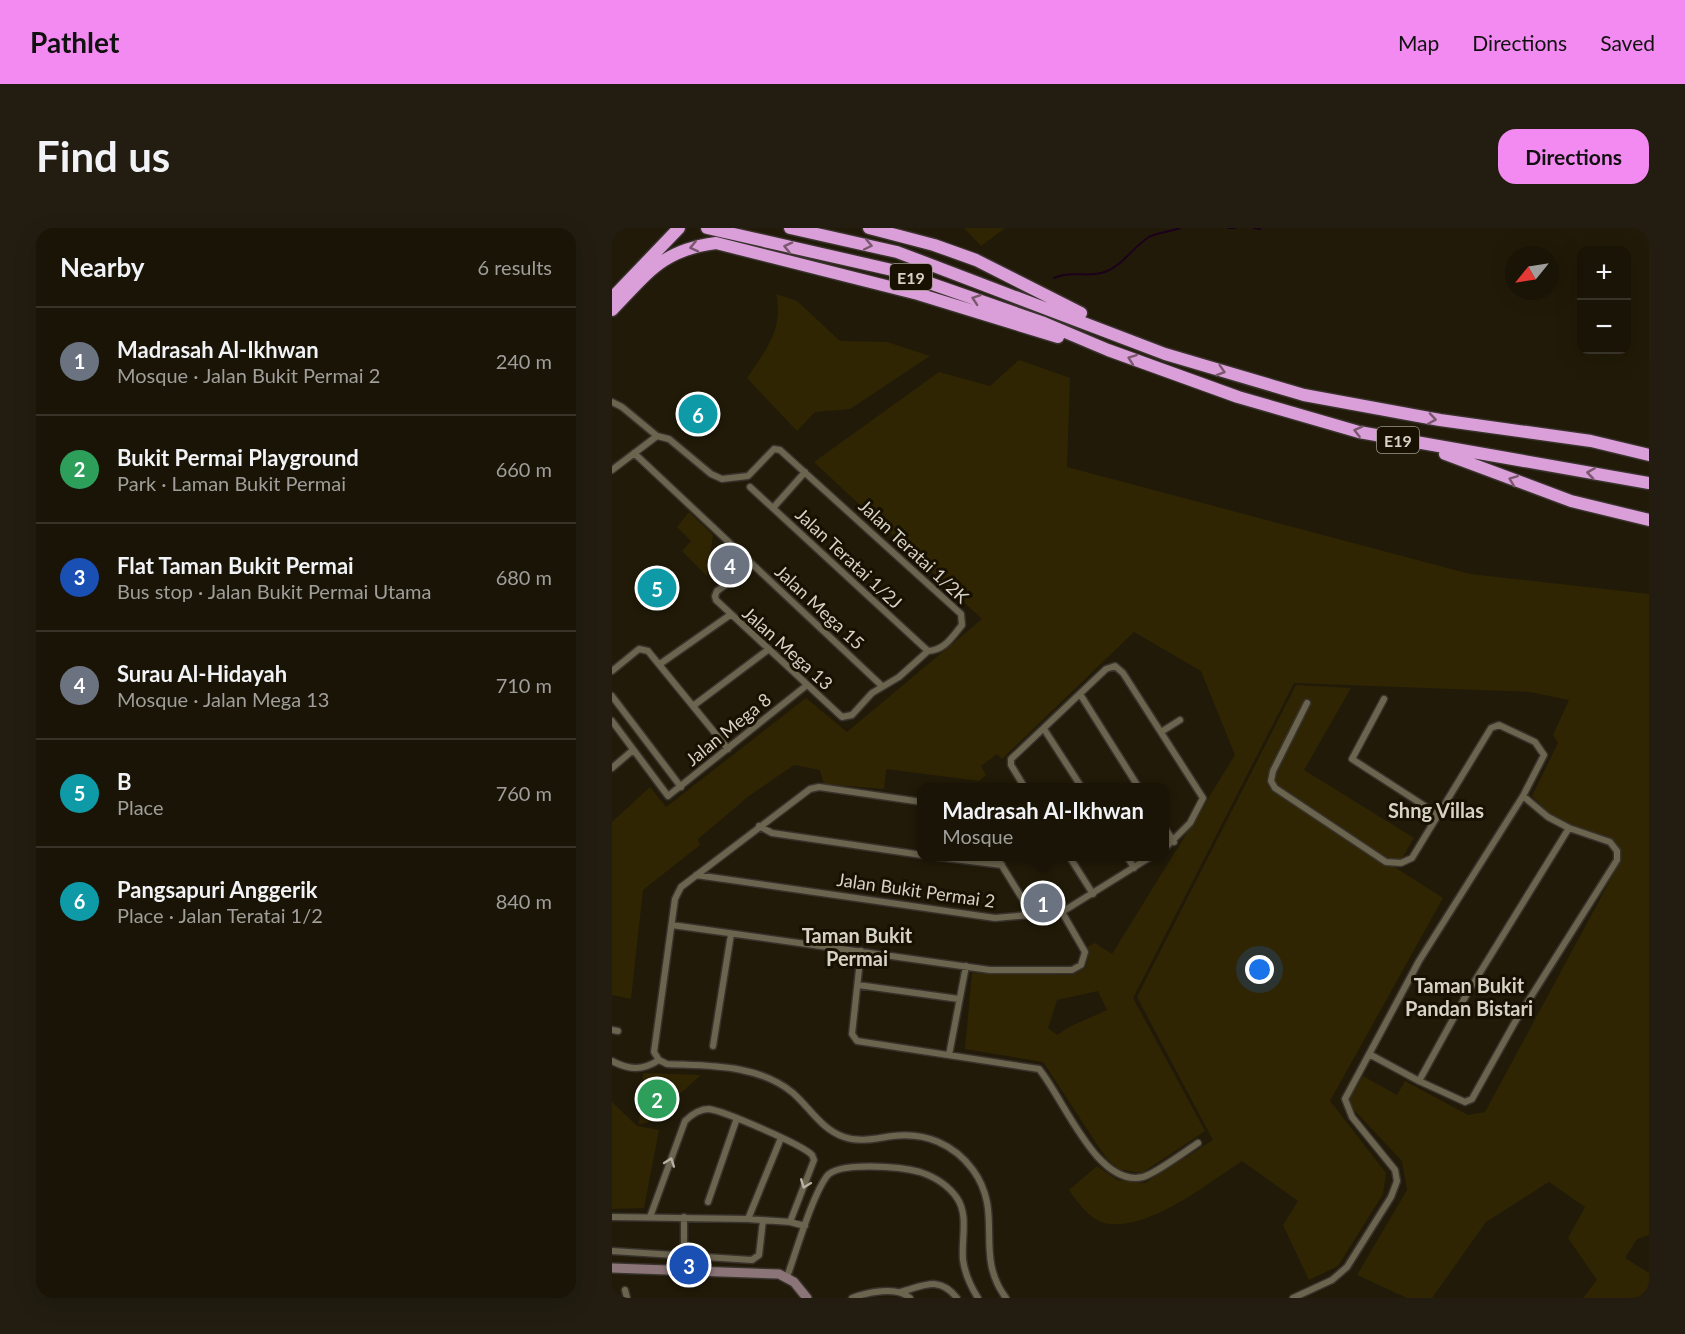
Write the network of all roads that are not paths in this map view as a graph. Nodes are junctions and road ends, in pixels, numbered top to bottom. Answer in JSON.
{"nodes":[{"id":1,"x":679,"y":228,"type":"edge"},
{"id":2,"x":707,"y":228,"type":"edge"},
{"id":3,"x":790,"y":228,"type":"edge"},
{"id":4,"x":869,"y":228,"type":"edge"},
{"id":5,"x":612,"y":306,"type":"edge"},
{"id":6,"x":1108,"y":350,"type":"junction"},
{"id":7,"x":1165,"y":354,"type":"junction"},
{"id":8,"x":613,"y":404,"type":"edge"},
{"id":9,"x":657,"y":436,"type":"junction"},
{"id":10,"x":1419,"y":444,"type":"junction"},
{"id":11,"x":634,"y":453,"type":"junction"},
{"id":12,"x":1649,"y":455,"type":"edge"},
{"id":13,"x":612,"y":470,"type":"edge"},
{"id":14,"x":806,"y":472,"type":"junction"},
{"id":15,"x":1649,"y":483,"type":"edge"},
{"id":16,"x":750,"y":487,"type":"dead end"},
{"id":17,"x":773,"y":508,"type":"junction"},
{"id":18,"x":1649,"y":520,"type":"edge"},
{"id":19,"x":753,"y":565,"type":"junction"},
{"id":20,"x":730,"y":615,"type":"junction"},
{"id":21,"x":769,"y":649,"type":"junction"},
{"id":22,"x":928,"y":651,"type":"junction"},
{"id":23,"x":660,"y":664,"type":"junction"},
{"id":24,"x":612,"y":671,"type":"edge"},
{"id":25,"x":807,"y":685,"type":"junction"},
{"id":26,"x":882,"y":686,"type":"junction"},
{"id":27,"x":1080,"y":694,"type":"junction"},
{"id":28,"x":612,"y":696,"type":"edge"},
{"id":29,"x":1384,"y":699,"type":"dead end"},
{"id":30,"x":1307,"y":703,"type":"dead end"},
{"id":31,"x":693,"y":706,"type":"junction"},
{"id":32,"x":1180,"y":720,"type":"dead end"},
{"id":33,"x":612,"y":721,"type":"edge"},
{"id":34,"x":1044,"y":729,"type":"junction"},
{"id":35,"x":1161,"y":732,"type":"junction"},
{"id":36,"x":728,"y":749,"type":"junction"},
{"id":37,"x":633,"y":750,"type":"junction"},
{"id":38,"x":612,"y":768,"type":"edge"},
{"id":39,"x":1022,"y":783,"type":"edge"},
{"id":40,"x":1079,"y":783,"type":"edge"},
{"id":41,"x":1136,"y":783,"type":"edge"},
{"id":42,"x":681,"y":787,"type":"junction"},
{"id":43,"x":1522,"y":796,"type":"junction"},
{"id":44,"x":917,"y":800,"type":"edge"},
{"id":45,"x":1437,"y":814,"type":"junction"},
{"id":46,"x":759,"y":826,"type":"junction"},
{"id":47,"x":1569,"y":828,"type":"junction"},
{"id":48,"x":1169,"y":834,"type":"edge"},
{"id":49,"x":1174,"y":842,"type":"junction"},
{"id":50,"x":1169,"y":846,"type":"edge"},
{"id":51,"x":917,"y":854,"type":"edge"},
{"id":52,"x":970,"y":861,"type":"edge"},
{"id":53,"x":999,"y":861,"type":"edge"},
{"id":54,"x":1072,"y":861,"type":"edge"},
{"id":55,"x":1130,"y":861,"type":"edge"},
{"id":56,"x":1144,"y":861,"type":"edge"},
{"id":57,"x":1002,"y":865,"type":"junction"},
{"id":58,"x":1134,"y":868,"type":"junction"},
{"id":59,"x":696,"y":875,"type":"junction"},
{"id":60,"x":1093,"y":894,"type":"junction"},
{"id":61,"x":1062,"y":912,"type":"junction"},
{"id":62,"x":1033,"y":916,"type":"junction"},
{"id":63,"x":672,"y":925,"type":"junction"},
{"id":64,"x":731,"y":934,"type":"junction"},
{"id":65,"x":861,"y":951,"type":"junction"},
{"id":66,"x":966,"y":966,"type":"junction"},
{"id":67,"x":858,"y":985,"type":"junction"},
{"id":68,"x":959,"y":999,"type":"junction"},
{"id":69,"x":713,"y":1046,"type":"dead end"},
{"id":70,"x":1369,"y":1054,"type":"junction"},
{"id":71,"x":949,"y":1055,"type":"junction"},
{"id":72,"x":659,"y":1060,"type":"junction"},
{"id":73,"x":612,"y":1061,"type":"edge"},
{"id":74,"x":1419,"y":1082,"type":"junction"},
{"id":75,"x":736,"y":1118,"type":"junction"},
{"id":76,"x":781,"y":1138,"type":"junction"},
{"id":77,"x":1198,"y":1143,"type":"dead end"},
{"id":78,"x":708,"y":1202,"type":"dead end"},
{"id":79,"x":612,"y":1216,"type":"edge"},
{"id":80,"x":650,"y":1217,"type":"junction"},
{"id":81,"x":684,"y":1217,"type":"junction"},
{"id":82,"x":748,"y":1219,"type":"junction"},
{"id":83,"x":763,"y":1220,"type":"junction"},
{"id":84,"x":790,"y":1222,"type":"junction"},
{"id":85,"x":805,"y":1226,"type":"junction"},
{"id":86,"x":612,"y":1251,"type":"edge"},
{"id":87,"x":684,"y":1256,"type":"junction"},
{"id":88,"x":612,"y":1268,"type":"edge"},
{"id":89,"x":612,"y":1272,"type":"edge"},
{"id":90,"x":787,"y":1277,"type":"junction"},
{"id":91,"x":625,"y":1290,"type":"dead end"},
{"id":92,"x":900,"y":1292,"type":"junction"},
{"id":93,"x":627,"y":1298,"type":"edge"},
{"id":94,"x":807,"y":1298,"type":"edge"},
{"id":95,"x":852,"y":1298,"type":"edge"},
{"id":96,"x":910,"y":1298,"type":"edge"},
{"id":97,"x":957,"y":1298,"type":"edge"},
{"id":98,"x":978,"y":1298,"type":"edge"},
{"id":99,"x":1006,"y":1298,"type":"edge"},
{"id":100,"x":1293,"y":1298,"type":"edge"}],
"edges":[{"from":1,"to":5,"type":"highway"},
{"from":6,"to":2,"type":"highway","number":"E19","one_way":true},
{"from":3,"to":7,"type":"highway","number":"E19","one_way":true},
{"from":4,"to":7,"type":"highway"},
{"from":6,"to":5,"type":"highway","one_way":true},
{"from":10,"to":6,"type":"highway","number":"E19","one_way":true},
{"from":7,"to":12,"type":"highway","number":"E19","one_way":true},
{"from":8,"to":9,"type":"street"},
{"from":9,"to":11,"type":"street"},
{"from":9,"to":14,"type":"street","name":"Jalan Teratai 1/2K"},
{"from":15,"to":10,"type":"highway","number":"E19","one_way":true},
{"from":18,"to":10,"type":"highway","one_way":true},
{"from":11,"to":13,"type":"street"},
{"from":11,"to":19,"type":"street","name":"Jalan Mega 15"},
{"from":14,"to":17,"type":"street"},
{"from":14,"to":22,"type":"street","name":"Jalan Teratai 1/2K"},
{"from":16,"to":17,"type":"street","name":"Jalan Teratai 1/2J"},
{"from":17,"to":22,"type":"street","name":"Jalan Teratai 1/2J"},
{"from":19,"to":20,"type":"street","name":"Jalan Mega 13"},
{"from":19,"to":26,"type":"street","name":"Jalan Mega 15"},
{"from":20,"to":21,"type":"street","name":"Jalan Mega 13"},
{"from":20,"to":23,"type":"street"},
{"from":21,"to":25,"type":"street","name":"Jalan Mega 13"},
{"from":21,"to":31,"type":"street"},
{"from":22,"to":26,"type":"street"},
{"from":23,"to":24,"type":"street"},
{"from":23,"to":31,"type":"street"},
{"from":25,"to":26,"type":"street","name":"Jalan Mega 13"},
{"from":25,"to":36,"type":"street","name":"Jalan Mega 8"},
{"from":27,"to":34,"type":"street"},
{"from":27,"to":35,"type":"street"},
{"from":27,"to":41,"type":"street"},
{"from":28,"to":42,"type":"street"},
{"from":29,"to":45,"type":"street"},
{"from":30,"to":45,"type":"street"},
{"from":31,"to":36,"type":"street"},
{"from":32,"to":35,"type":"street"},
{"from":33,"to":37,"type":"street"},
{"from":34,"to":39,"type":"street"},
{"from":34,"to":40,"type":"street"},
{"from":35,"to":49,"type":"street"},
{"from":36,"to":42,"type":"street","name":"Jalan Mega 8"},
{"from":37,"to":38,"type":"street"},
{"from":37,"to":42,"type":"street","name":"Jalan Mega 8"},
{"from":43,"to":45,"type":"street"},
{"from":43,"to":47,"type":"street"},
{"from":43,"to":70,"type":"street"},
{"from":44,"to":46,"type":"street"},
{"from":46,"to":51,"type":"street"},
{"from":46,"to":59,"type":"street"},
{"from":47,"to":74,"type":"street"},
{"from":47,"to":74,"type":"street"},
{"from":48,"to":49,"type":"street"},
{"from":49,"to":50,"type":"street"},
{"from":52,"to":57,"type":"street"},
{"from":53,"to":57,"type":"street"},
{"from":54,"to":60,"type":"street"},
{"from":55,"to":58,"type":"street"},
{"from":56,"to":58,"type":"street","name":"Jalan Bukit Permai 2"},
{"from":57,"to":62,"type":"street"},
{"from":58,"to":60,"type":"street","name":"Jalan Bukit Permai 2"},
{"from":59,"to":62,"type":"street","name":"Jalan Bukit Permai 2"},
{"from":59,"to":63,"type":"street"},
{"from":60,"to":61,"type":"street","name":"Jalan Bukit Permai 2"},
{"from":61,"to":62,"type":"street","name":"Jalan Bukit Permai 2"},
{"from":61,"to":66,"type":"street"},
{"from":63,"to":64,"type":"street"},
{"from":63,"to":72,"type":"street"},
{"from":64,"to":65,"type":"street"},
{"from":64,"to":69,"type":"street"},
{"from":65,"to":66,"type":"street"},
{"from":65,"to":67,"type":"street"},
{"from":66,"to":68,"type":"street"},
{"from":67,"to":68,"type":"street"},
{"from":67,"to":71,"type":"street"},
{"from":68,"to":71,"type":"street"},
{"from":70,"to":74,"type":"street"},
{"from":70,"to":100,"type":"street"},
{"from":71,"to":77,"type":"street"},
{"from":72,"to":73,"type":"street"},
{"from":72,"to":99,"type":"street"},
{"from":75,"to":76,"type":"street"},
{"from":75,"to":78,"type":"street"},
{"from":80,"to":75,"type":"street","one_way":true},
{"from":76,"to":82,"type":"street"},
{"from":76,"to":84,"type":"street","one_way":true},
{"from":79,"to":80,"type":"street"},
{"from":80,"to":81,"type":"street"},
{"from":81,"to":82,"type":"street"},
{"from":81,"to":87,"type":"street"},
{"from":82,"to":83,"type":"street"},
{"from":83,"to":84,"type":"street"},
{"from":83,"to":87,"type":"street"},
{"from":84,"to":85,"type":"street"},
{"from":85,"to":90,"type":"street"},
{"from":85,"to":98,"type":"street"},
{"from":86,"to":87,"type":"street"},
{"from":88,"to":90,"type":"street"},
{"from":89,"to":90,"type":"street"},
{"from":90,"to":94,"type":"street"},
{"from":91,"to":93,"type":"street"},
{"from":92,"to":95,"type":"street"},
{"from":92,"to":96,"type":"street"},
{"from":92,"to":97,"type":"street"}]}
